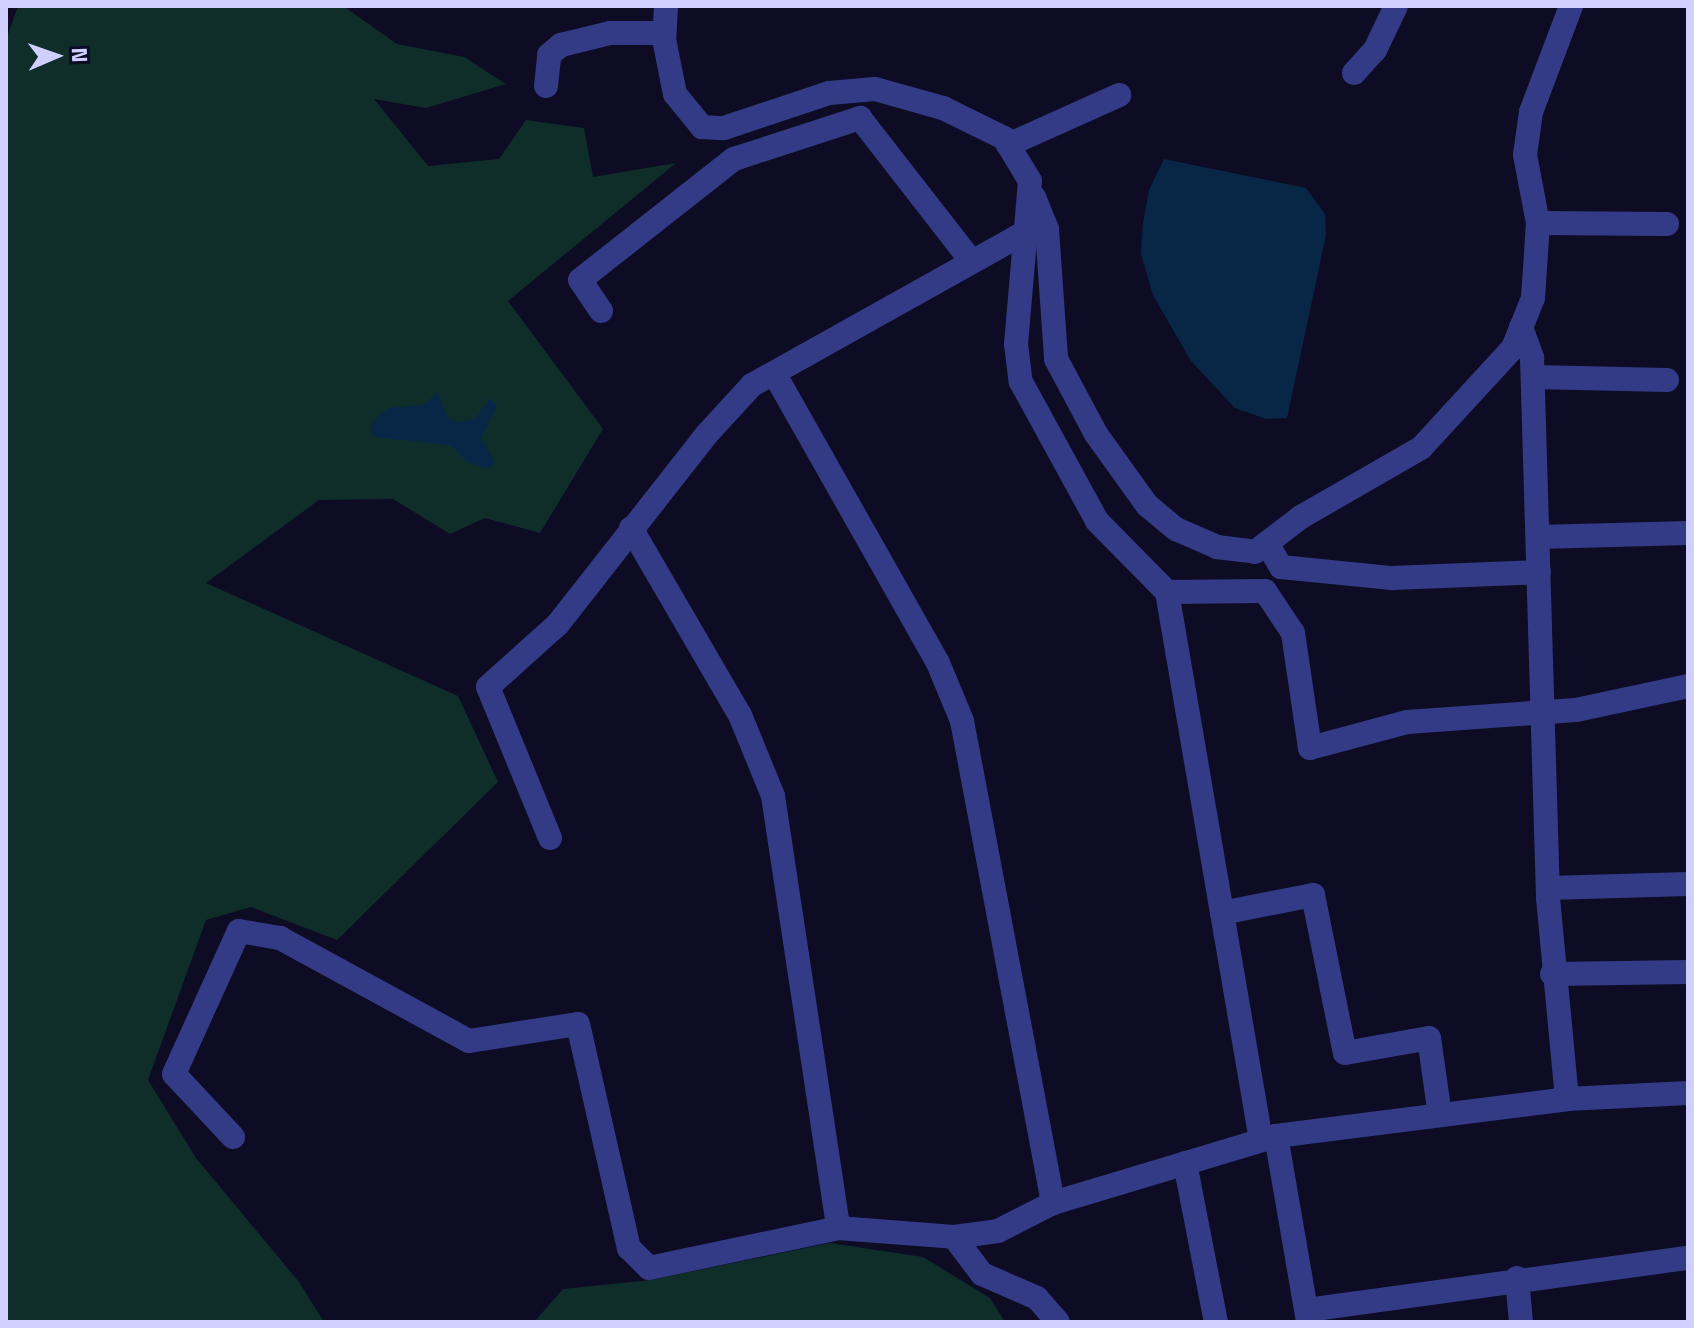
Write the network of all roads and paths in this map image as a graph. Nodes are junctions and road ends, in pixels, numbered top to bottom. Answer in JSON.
{"nodes":[{"id":1,"x":666,"y":6,"type":"edge"},
{"id":2,"x":1396,"y":6,"type":"edge"},
{"id":3,"x":1571,"y":6,"type":"edge"},
{"id":4,"x":664,"y":33,"type":"junction"},
{"id":5,"x":1354,"y":73,"type":"dead end"},
{"id":6,"x":546,"y":86,"type":"dead end"},
{"id":7,"x":1119,"y":95,"type":"dead end"},
{"id":8,"x":1008,"y":145,"type":"junction"},
{"id":9,"x":1030,"y":187,"type":"junction"},
{"id":10,"x":1538,"y":223,"type":"junction"},
{"id":11,"x":1667,"y":224,"type":"dead end"},
{"id":12,"x":1029,"y":230,"type":"junction"},
{"id":13,"x":972,"y":262,"type":"junction"},
{"id":14,"x":601,"y":311,"type":"dead end"},
{"id":15,"x":1521,"y":327,"type":"junction"},
{"id":16,"x":774,"y":373,"type":"junction"},
{"id":17,"x":1533,"y":377,"type":"junction"},
{"id":18,"x":1667,"y":380,"type":"dead end"},
{"id":19,"x":631,"y":528,"type":"junction"},
{"id":20,"x":1688,"y":533,"type":"edge"},
{"id":21,"x":1538,"y":537,"type":"junction"},
{"id":22,"x":1267,"y":543,"type":"junction"},
{"id":23,"x":1539,"y":572,"type":"junction"},
{"id":24,"x":1167,"y":592,"type":"junction"},
{"id":25,"x":1688,"y":686,"type":"edge"},
{"id":26,"x":1544,"y":712,"type":"junction"},
{"id":27,"x":550,"y":838,"type":"dead end"},
{"id":28,"x":1688,"y":884,"type":"edge"},
{"id":29,"x":1548,"y":888,"type":"junction"},
{"id":30,"x":1222,"y":913,"type":"junction"},
{"id":31,"x":1688,"y":972,"type":"edge"},
{"id":32,"x":1552,"y":974,"type":"junction"},
{"id":33,"x":1688,"y":1093,"type":"edge"},
{"id":34,"x":1567,"y":1099,"type":"junction"},
{"id":35,"x":1440,"y":1115,"type":"junction"},
{"id":36,"x":233,"y":1137,"type":"dead end"},
{"id":37,"x":1268,"y":1138,"type":"junction"},
{"id":38,"x":1185,"y":1163,"type":"junction"},
{"id":39,"x":1053,"y":1203,"type":"junction"},
{"id":40,"x":838,"y":1228,"type":"junction"},
{"id":41,"x":954,"y":1237,"type":"junction"},
{"id":42,"x":1688,"y":1258,"type":"edge"},
{"id":43,"x":1517,"y":1278,"type":"junction"},
{"id":44,"x":1308,"y":1316,"type":"edge"},
{"id":45,"x":1058,"y":1322,"type":"edge"},
{"id":46,"x":1216,"y":1322,"type":"edge"},
{"id":47,"x":1521,"y":1322,"type":"edge"}],
"edges":[{"from":1,"to":4,"type":"street"},
{"from":2,"to":5,"type":"street"},
{"from":3,"to":10,"type":"street"},
{"from":4,"to":6,"type":"street"},
{"from":4,"to":8,"type":"street"},
{"from":7,"to":8,"type":"street"},
{"from":8,"to":9,"type":"street"},
{"from":9,"to":12,"type":"street"},
{"from":9,"to":22,"type":"street"},
{"from":10,"to":11,"type":"street"},
{"from":10,"to":15,"type":"street"},
{"from":12,"to":13,"type":"street"},
{"from":12,"to":24,"type":"street"},
{"from":13,"to":14,"type":"street"},
{"from":13,"to":16,"type":"street"},
{"from":15,"to":17,"type":"street"},
{"from":15,"to":22,"type":"street"},
{"from":16,"to":19,"type":"street"},
{"from":16,"to":39,"type":"street"},
{"from":17,"to":18,"type":"street"},
{"from":17,"to":21,"type":"street"},
{"from":19,"to":27,"type":"street"},
{"from":19,"to":40,"type":"street"},
{"from":20,"to":21,"type":"street"},
{"from":21,"to":23,"type":"street"},
{"from":22,"to":23,"type":"street"},
{"from":23,"to":26,"type":"street"},
{"from":24,"to":26,"type":"street"},
{"from":24,"to":30,"type":"street"},
{"from":25,"to":26,"type":"street"},
{"from":26,"to":29,"type":"street"},
{"from":28,"to":29,"type":"street"},
{"from":29,"to":32,"type":"street"},
{"from":30,"to":35,"type":"street"},
{"from":30,"to":37,"type":"street"},
{"from":31,"to":32,"type":"street"},
{"from":32,"to":34,"type":"street"},
{"from":33,"to":34,"type":"street"},
{"from":34,"to":35,"type":"street"},
{"from":35,"to":37,"type":"street"},
{"from":36,"to":40,"type":"street"},
{"from":37,"to":38,"type":"street"},
{"from":37,"to":44,"type":"street"},
{"from":38,"to":39,"type":"street"},
{"from":38,"to":46,"type":"street"},
{"from":39,"to":41,"type":"street"},
{"from":40,"to":41,"type":"street"},
{"from":41,"to":45,"type":"street"},
{"from":42,"to":43,"type":"street"},
{"from":43,"to":44,"type":"street"},
{"from":43,"to":47,"type":"street"}]}
